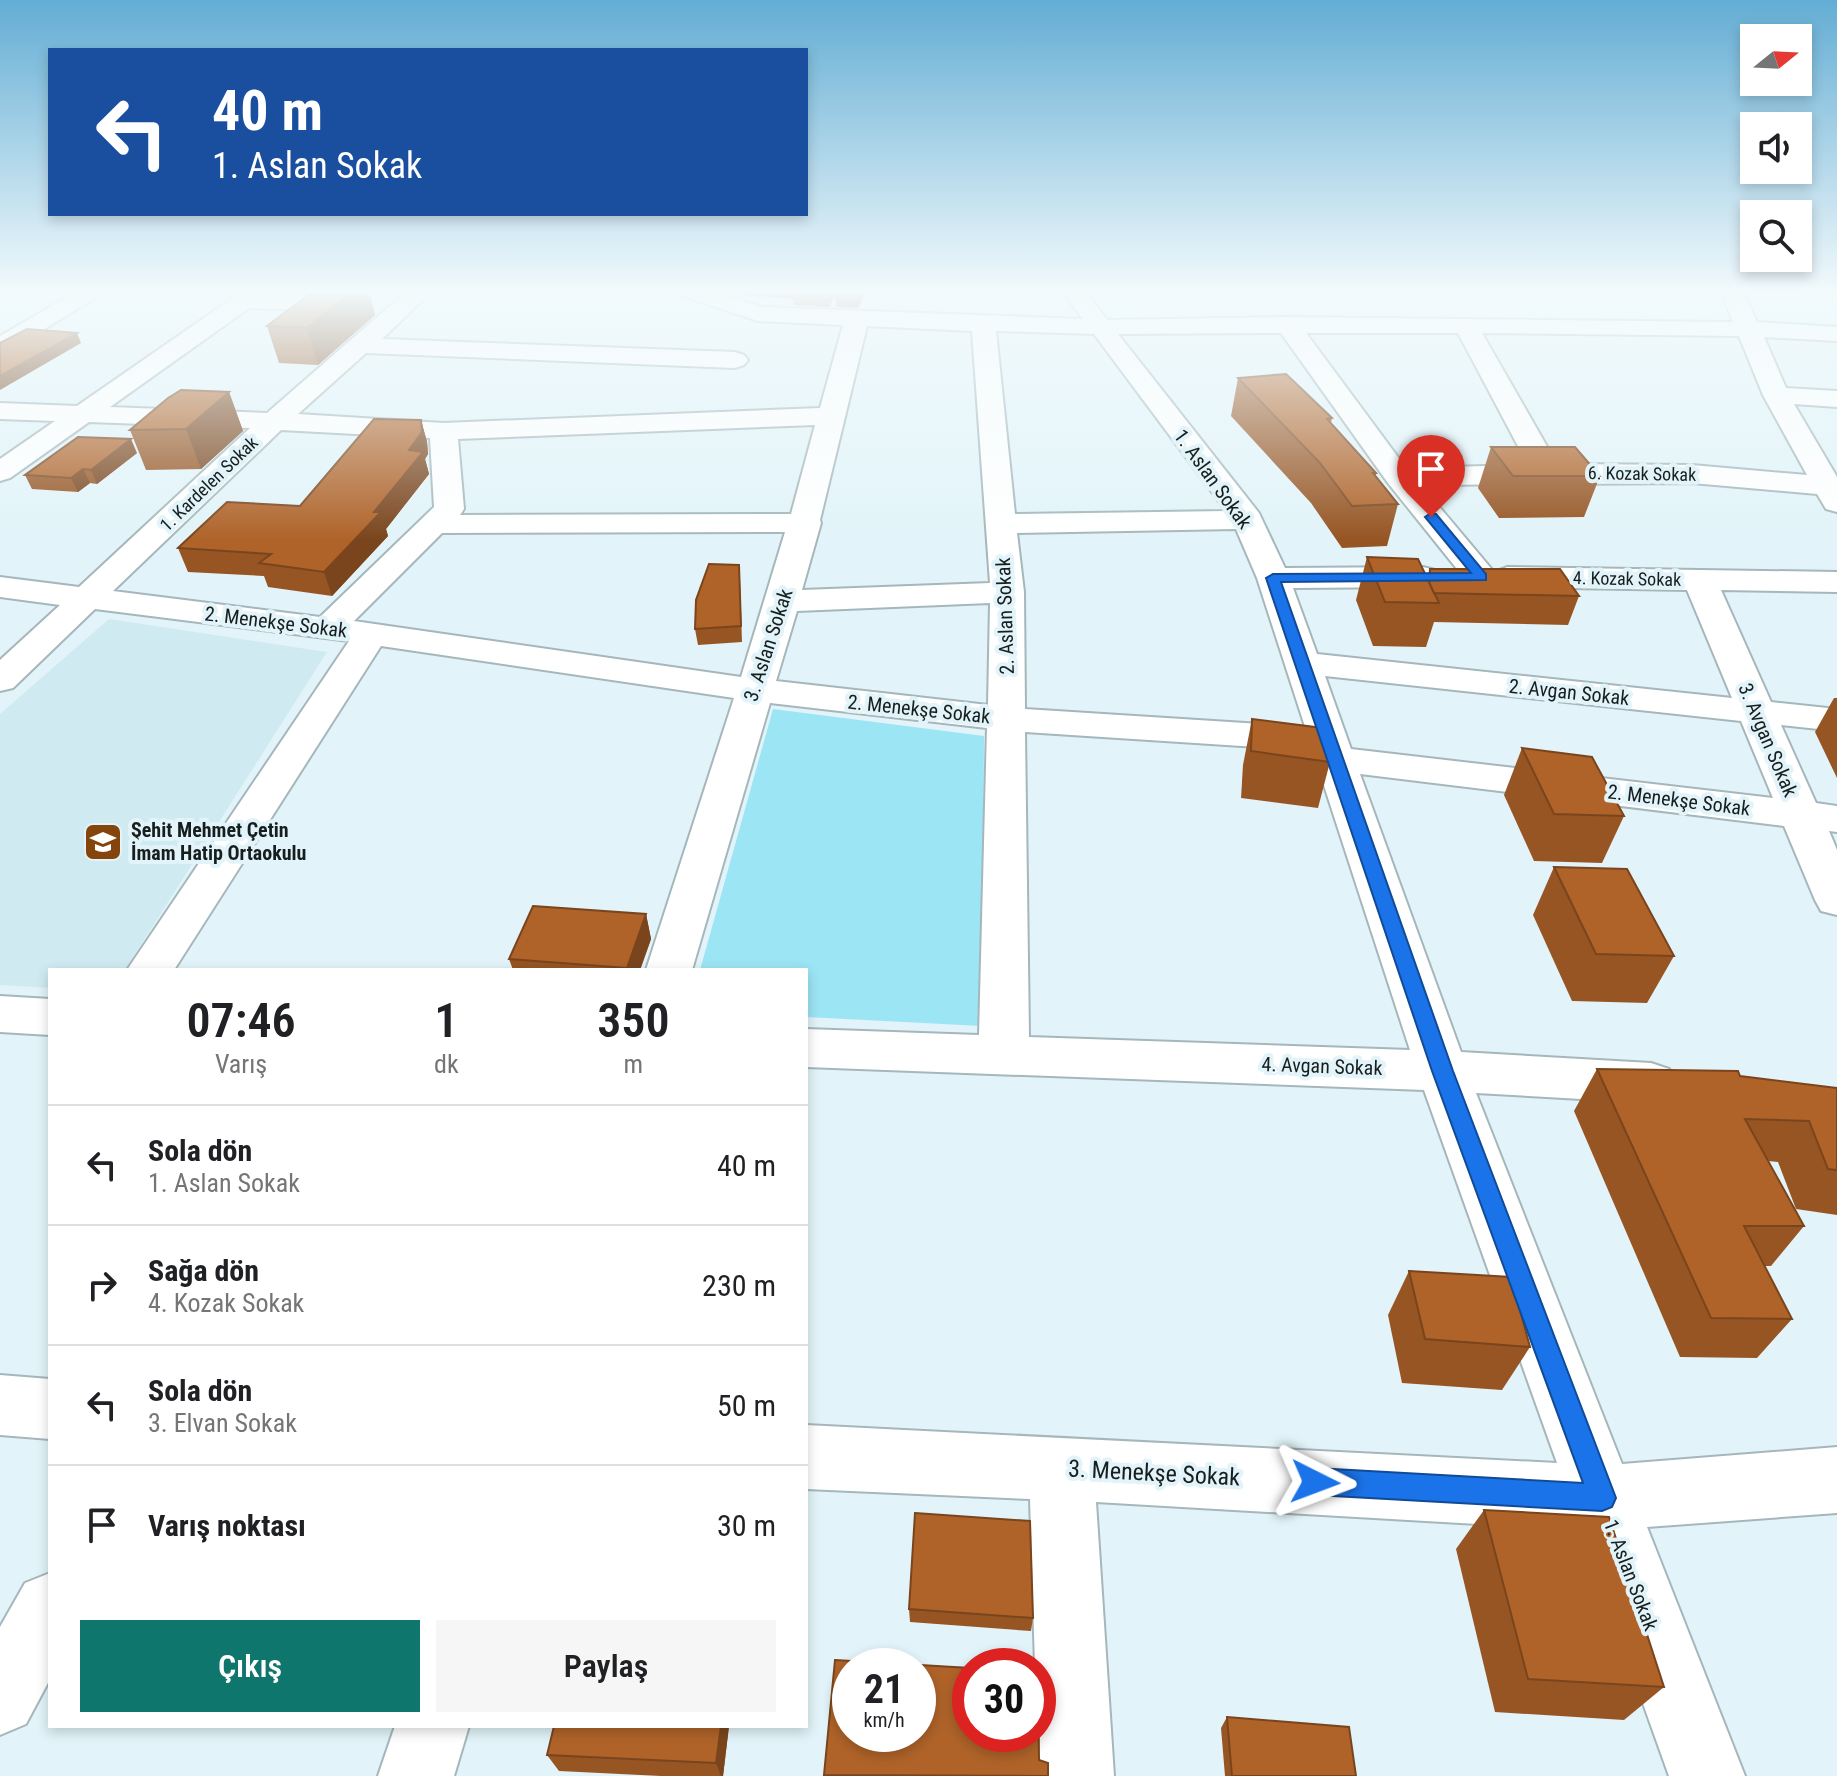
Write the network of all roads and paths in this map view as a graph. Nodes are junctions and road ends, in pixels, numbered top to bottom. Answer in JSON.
{"nodes":[{"id":1,"x":140,"y":374,"type":"edge"},
{"id":2,"x":327,"y":374,"type":"edge"},
{"id":3,"x":728,"y":374,"type":"edge"},
{"id":4,"x":845,"y":374,"type":"edge"},
{"id":5,"x":987,"y":374,"type":"edge"},
{"id":6,"x":1135,"y":374,"type":"edge"},
{"id":7,"x":1323,"y":374,"type":"edge"},
{"id":8,"x":1492,"y":374,"type":"edge"},
{"id":9,"x":1767,"y":374,"type":"edge"},
{"id":10,"x":1776,"y":395,"type":"junction"},
{"id":11,"x":1837,"y":399,"type":"edge"},
{"id":12,"x":0,"y":411,"type":"edge"},
{"id":13,"x":84,"y":413,"type":"junction"},
{"id":14,"x":829,"y":416,"type":"junction"},
{"id":15,"x":274,"y":421,"type":"junction"},
{"id":16,"x":705,"y":421,"type":"junction"},
{"id":17,"x":443,"y":431,"type":"junction"},
{"id":18,"x":0,"y":472,"type":"edge"},
{"id":19,"x":1547,"y":473,"type":"junction"},
{"id":20,"x":1398,"y":477,"type":"junction"},
{"id":21,"x":1834,"y":492,"type":"edge"},
{"id":22,"x":1248,"y":520,"type":"junction"},
{"id":23,"x":806,"y":523,"type":"junction"},
{"id":24,"x":434,"y":524,"type":"junction"},
{"id":25,"x":1001,"y":524,"type":"junction"},
{"id":26,"x":1481,"y":577,"type":"junction"},
{"id":27,"x":1273,"y":578,"type":"junction"},
{"id":28,"x":1700,"y":580,"type":"junction"},
{"id":29,"x":1837,"y":582,"type":"edge"},
{"id":30,"x":0,"y":587,"type":"edge"},
{"id":31,"x":1007,"y":592,"type":"junction"},
{"id":32,"x":88,"y":600,"type":"junction"},
{"id":33,"x":783,"y":601,"type":"junction"},
{"id":34,"x":328,"y":628,"type":"junction"},
{"id":35,"x":371,"y":634,"type":"junction"},
{"id":36,"x":1301,"y":663,"type":"junction"},
{"id":37,"x":0,"y":680,"type":"edge"},
{"id":38,"x":754,"y":690,"type":"junction"},
{"id":39,"x":1756,"y":712,"type":"junction"},
{"id":40,"x":1007,"y":719,"type":"junction"},
{"id":41,"x":1837,"y":720,"type":"edge"},
{"id":42,"x":1333,"y":759,"type":"junction"},
{"id":43,"x":1819,"y":817,"type":"edge"},
{"id":44,"x":1837,"y":900,"type":"edge"},
{"id":45,"x":151,"y":968,"type":"edge"},
{"id":46,"x":670,"y":968,"type":"edge"},
{"id":47,"x":0,"y":1014,"type":"edge"},
{"id":48,"x":48,"y":1017,"type":"edge"},
{"id":49,"x":808,"y":1048,"type":"edge"},
{"id":50,"x":1004,"y":1054,"type":"junction"},
{"id":51,"x":1442,"y":1071,"type":"junction"},
{"id":52,"x":1691,"y":1086,"type":"edge"},
{"id":53,"x":0,"y":1405,"type":"edge"},
{"id":54,"x":48,"y":1409,"type":"edge"},
{"id":55,"x":808,"y":1457,"type":"edge"},
{"id":56,"x":1061,"y":1468,"type":"junction"},
{"id":57,"x":1837,"y":1480,"type":"edge"},
{"id":58,"x":1602,"y":1498,"type":"junction"},
{"id":59,"x":48,"y":1612,"type":"edge"},
{"id":60,"x":0,"y":1698,"type":"edge"},
{"id":61,"x":431,"y":1728,"type":"edge"},
{"id":62,"x":416,"y":1776,"type":"edge"},
{"id":63,"x":1076,"y":1776,"type":"edge"},
{"id":64,"x":1707,"y":1776,"type":"edge"}],
"edges":[{"from":1,"to":13,"type":"street"},
{"from":2,"to":15,"type":"street","name":"1. Kardelen Sokak"},
{"from":3,"to":16,"type":"street"},
{"from":4,"to":14,"type":"street","name":"3. Aslan Sokak"},
{"from":5,"to":25,"type":"street","name":"2. Aslan Sokak"},
{"from":6,"to":22,"type":"street","name":"1. Aslan Sokak"},
{"from":7,"to":20,"type":"street"},
{"from":8,"to":19,"type":"street"},
{"from":9,"to":10,"type":"street"},
{"from":10,"to":11,"type":"street"},
{"from":10,"to":21,"type":"street"},
{"from":12,"to":13,"type":"street"},
{"from":13,"to":15,"type":"street"},
{"from":13,"to":18,"type":"street"},
{"from":14,"to":16,"type":"street"},
{"from":14,"to":23,"type":"street","name":"3. Aslan Sokak"},
{"from":15,"to":17,"type":"street"},
{"from":15,"to":32,"type":"street","name":"1. Kardelen Sokak"},
{"from":16,"to":17,"type":"street"},
{"from":17,"to":24,"type":"street"},
{"from":19,"to":20,"type":"street","name":"6. Kozak Sokak"},
{"from":19,"to":21,"type":"street","name":"6. Kozak Sokak"},
{"from":20,"to":26,"type":"street"},
{"from":22,"to":25,"type":"street"},
{"from":22,"to":27,"type":"street","name":"1. Aslan Sokak"},
{"from":23,"to":24,"type":"street"},
{"from":23,"to":33,"type":"street","name":"3. Aslan Sokak"},
{"from":24,"to":34,"type":"street"},
{"from":25,"to":31,"type":"street","name":"2. Aslan Sokak"},
{"from":26,"to":27,"type":"street","name":"4. Kozak Sokak"},
{"from":26,"to":28,"type":"street","name":"4. Kozak Sokak"},
{"from":27,"to":36,"type":"street","name":"1. Aslan Sokak"},
{"from":28,"to":29,"type":"street","name":"4. Kozak Sokak"},
{"from":28,"to":39,"type":"street","name":"3. Avgan Sokak"},
{"from":30,"to":32,"type":"street","name":"2. Menekşe Sokak"},
{"from":31,"to":33,"type":"street"},
{"from":31,"to":40,"type":"street","name":"2. Aslan Sokak"},
{"from":32,"to":34,"type":"street","name":"2. Menekşe Sokak"},
{"from":32,"to":37,"type":"street","name":"1. Kardelen Sokak"},
{"from":33,"to":38,"type":"street","name":"3. Aslan Sokak"},
{"from":34,"to":35,"type":"street","name":"2. Menekşe Sokak"},
{"from":35,"to":38,"type":"street","name":"2. Menekşe Sokak"},
{"from":35,"to":45,"type":"street"},
{"from":36,"to":39,"type":"street","name":"2. Avgan Sokak"},
{"from":36,"to":42,"type":"street","name":"1. Aslan Sokak"},
{"from":38,"to":40,"type":"street","name":"2. Menekşe Sokak"},
{"from":38,"to":46,"type":"street","name":"3. Aslan Sokak"},
{"from":39,"to":41,"type":"street","name":"2. Avgan Sokak"},
{"from":39,"to":43,"type":"street","name":"3. Avgan Sokak"},
{"from":40,"to":42,"type":"street","name":"2. Menekşe Sokak"},
{"from":40,"to":50,"type":"street","name":"2. Aslan Sokak"},
{"from":42,"to":43,"type":"street","name":"2. Menekşe Sokak"},
{"from":42,"to":51,"type":"street","name":"1. Aslan Sokak"},
{"from":43,"to":44,"type":"street","name":"3. Avgan Sokak"},
{"from":47,"to":48,"type":"street"},
{"from":49,"to":50,"type":"street","name":"4. Avgan Sokak"},
{"from":50,"to":51,"type":"street","name":"4. Avgan Sokak"},
{"from":51,"to":52,"type":"street","name":"4. Avgan Sokak"},
{"from":51,"to":58,"type":"street","name":"1. Aslan Sokak"},
{"from":53,"to":54,"type":"street"},
{"from":55,"to":56,"type":"street","name":"3. Menekşe Sokak"},
{"from":56,"to":58,"type":"street","name":"3. Menekşe Sokak"},
{"from":56,"to":63,"type":"street"},
{"from":57,"to":58,"type":"street","name":"3. Menekşe Sokak"},
{"from":58,"to":64,"type":"street","name":"1. Aslan Sokak"},
{"from":59,"to":60,"type":"street"},
{"from":61,"to":62,"type":"street"}]}
